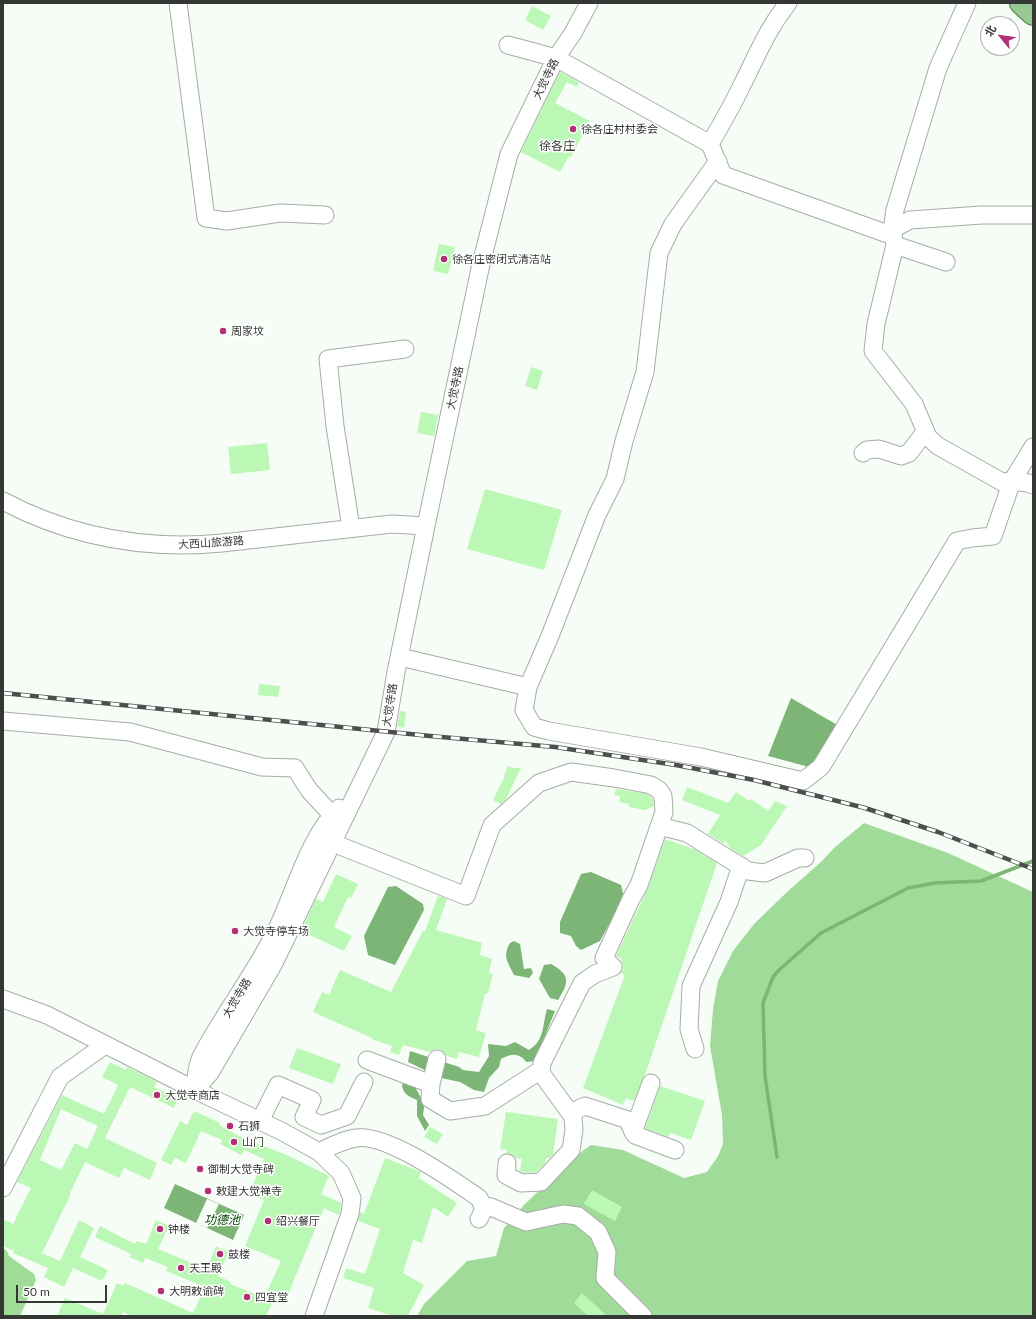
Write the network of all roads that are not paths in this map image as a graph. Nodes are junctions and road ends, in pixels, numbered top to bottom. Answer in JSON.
{"nodes":[{"id":1,"x":178,"y":3,"type":"edge"},
{"id":2,"x":589,"y":3,"type":"edge"},
{"id":3,"x":788,"y":3,"type":"edge"},
{"id":4,"x":967,"y":3,"type":"edge"},
{"id":5,"x":1022,"y":3,"type":"edge"},
{"id":6,"x":1033,"y":14,"type":"edge"},
{"id":7,"x":508,"y":45,"type":"dead end"},
{"id":8,"x":556,"y":58,"type":"junction"},
{"id":9,"x":710,"y":144,"type":"junction"},
{"id":10,"x":718,"y":161,"type":"junction"},
{"id":11,"x":1033,"y":214,"type":"edge"},
{"id":12,"x":325,"y":215,"type":"dead end"},
{"id":13,"x":894,"y":237,"type":"junction"},
{"id":14,"x":946,"y":262,"type":"dead end"},
{"id":15,"x":405,"y":349,"type":"dead end"},
{"id":16,"x":925,"y":432,"type":"junction"},
{"id":17,"x":1033,"y":447,"type":"edge"},
{"id":18,"x":863,"y":453,"type":"dead end"},
{"id":19,"x":1012,"y":481,"type":"junction"},
{"id":20,"x":1033,"y":485,"type":"edge"},
{"id":21,"x":3,"y":501,"type":"edge"},
{"id":22,"x":426,"y":526,"type":"junction"},
{"id":23,"x":351,"y":528,"type":"junction"},
{"id":24,"x":400,"y":658,"type":"junction"},
{"id":25,"x":528,"y":687,"type":"junction"},
{"id":26,"x":3,"y":721,"type":"edge"},
{"id":27,"x":360,"y":785,"type":"junction"},
{"id":28,"x":332,"y":815,"type":"junction"},
{"id":29,"x":659,"y":826,"type":"junction"},
{"id":30,"x":333,"y":843,"type":"junction"},
{"id":31,"x":805,"y":858,"type":"dead end"},
{"id":32,"x":741,"y":866,"type":"junction"},
{"id":33,"x":3,"y":998,"type":"edge"},
{"id":34,"x":105,"y":1045,"type":"junction"},
{"id":35,"x":695,"y":1049,"type":"dead end"},
{"id":36,"x":437,"y":1059,"type":"dead end"},
{"id":37,"x":367,"y":1060,"type":"dead end"},
{"id":38,"x":541,"y":1070,"type":"junction"},
{"id":39,"x":364,"y":1082,"type":"dead end"},
{"id":40,"x":651,"y":1083,"type":"dead end"},
{"id":41,"x":431,"y":1084,"type":"junction"},
{"id":42,"x":194,"y":1090,"type":"junction"},
{"id":43,"x":570,"y":1113,"type":"junction"},
{"id":44,"x":260,"y":1121,"type":"junction"},
{"id":45,"x":633,"y":1132,"type":"junction"},
{"id":46,"x":675,"y":1150,"type":"dead end"},
{"id":47,"x":319,"y":1152,"type":"junction"},
{"id":48,"x":507,"y":1163,"type":"dead end"},
{"id":49,"x":3,"y":1188,"type":"edge"},
{"id":50,"x":314,"y":1316,"type":"edge"},
{"id":51,"x":643,"y":1316,"type":"edge"}],
"edges":[{"from":1,"to":12,"type":"street"},
{"from":2,"to":8,"type":"street","name":"大觉寺路"},
{"from":3,"to":9,"type":"street"},
{"from":4,"to":13,"type":"street"},
{"from":5,"to":6,"type":"main road"},
{"from":7,"to":8,"type":"street"},
{"from":8,"to":9,"type":"street"},
{"from":8,"to":22,"type":"street","name":"大觉寺路"},
{"from":9,"to":10,"type":"street"},
{"from":10,"to":13,"type":"street"},
{"from":10,"to":25,"type":"street"},
{"from":11,"to":13,"type":"street"},
{"from":13,"to":14,"type":"street"},
{"from":13,"to":16,"type":"street"},
{"from":15,"to":23,"type":"street"},
{"from":16,"to":18,"type":"street"},
{"from":16,"to":19,"type":"street"},
{"from":17,"to":19,"type":"street"},
{"from":19,"to":20,"type":"street"},
{"from":19,"to":25,"type":"street"},
{"from":21,"to":23,"type":"street","name":"大西山旅游路"},
{"from":22,"to":23,"type":"street","name":"大西山旅游路"},
{"from":22,"to":24,"type":"street","name":"大觉寺路"},
{"from":24,"to":25,"type":"street"},
{"from":24,"to":27,"type":"street","name":"大觉寺路"},
{"from":26,"to":28,"type":"street"},
{"from":27,"to":28,"type":"street","name":"大觉寺路"},
{"from":27,"to":30,"type":"street","name":"大觉寺路"},
{"from":28,"to":42,"type":"street","name":"大觉寺路"},
{"from":29,"to":30,"type":"street"},
{"from":29,"to":32,"type":"street"},
{"from":29,"to":38,"type":"street"},
{"from":30,"to":42,"type":"street","name":"大觉寺路"},
{"from":31,"to":32,"type":"street"},
{"from":32,"to":35,"type":"street"},
{"from":33,"to":34,"type":"street"},
{"from":34,"to":42,"type":"street"},
{"from":34,"to":49,"type":"street"},
{"from":36,"to":41,"type":"street"},
{"from":37,"to":41,"type":"street"},
{"from":38,"to":41,"type":"street"},
{"from":38,"to":43,"type":"street"},
{"from":39,"to":44,"type":"street"},
{"from":40,"to":45,"type":"street"},
{"from":42,"to":44,"type":"street"},
{"from":43,"to":45,"type":"street"},
{"from":43,"to":48,"type":"street"},
{"from":44,"to":47,"type":"street"},
{"from":45,"to":46,"type":"street"},
{"from":47,"to":50,"type":"street"},
{"from":47,"to":51,"type":"street"}]}
